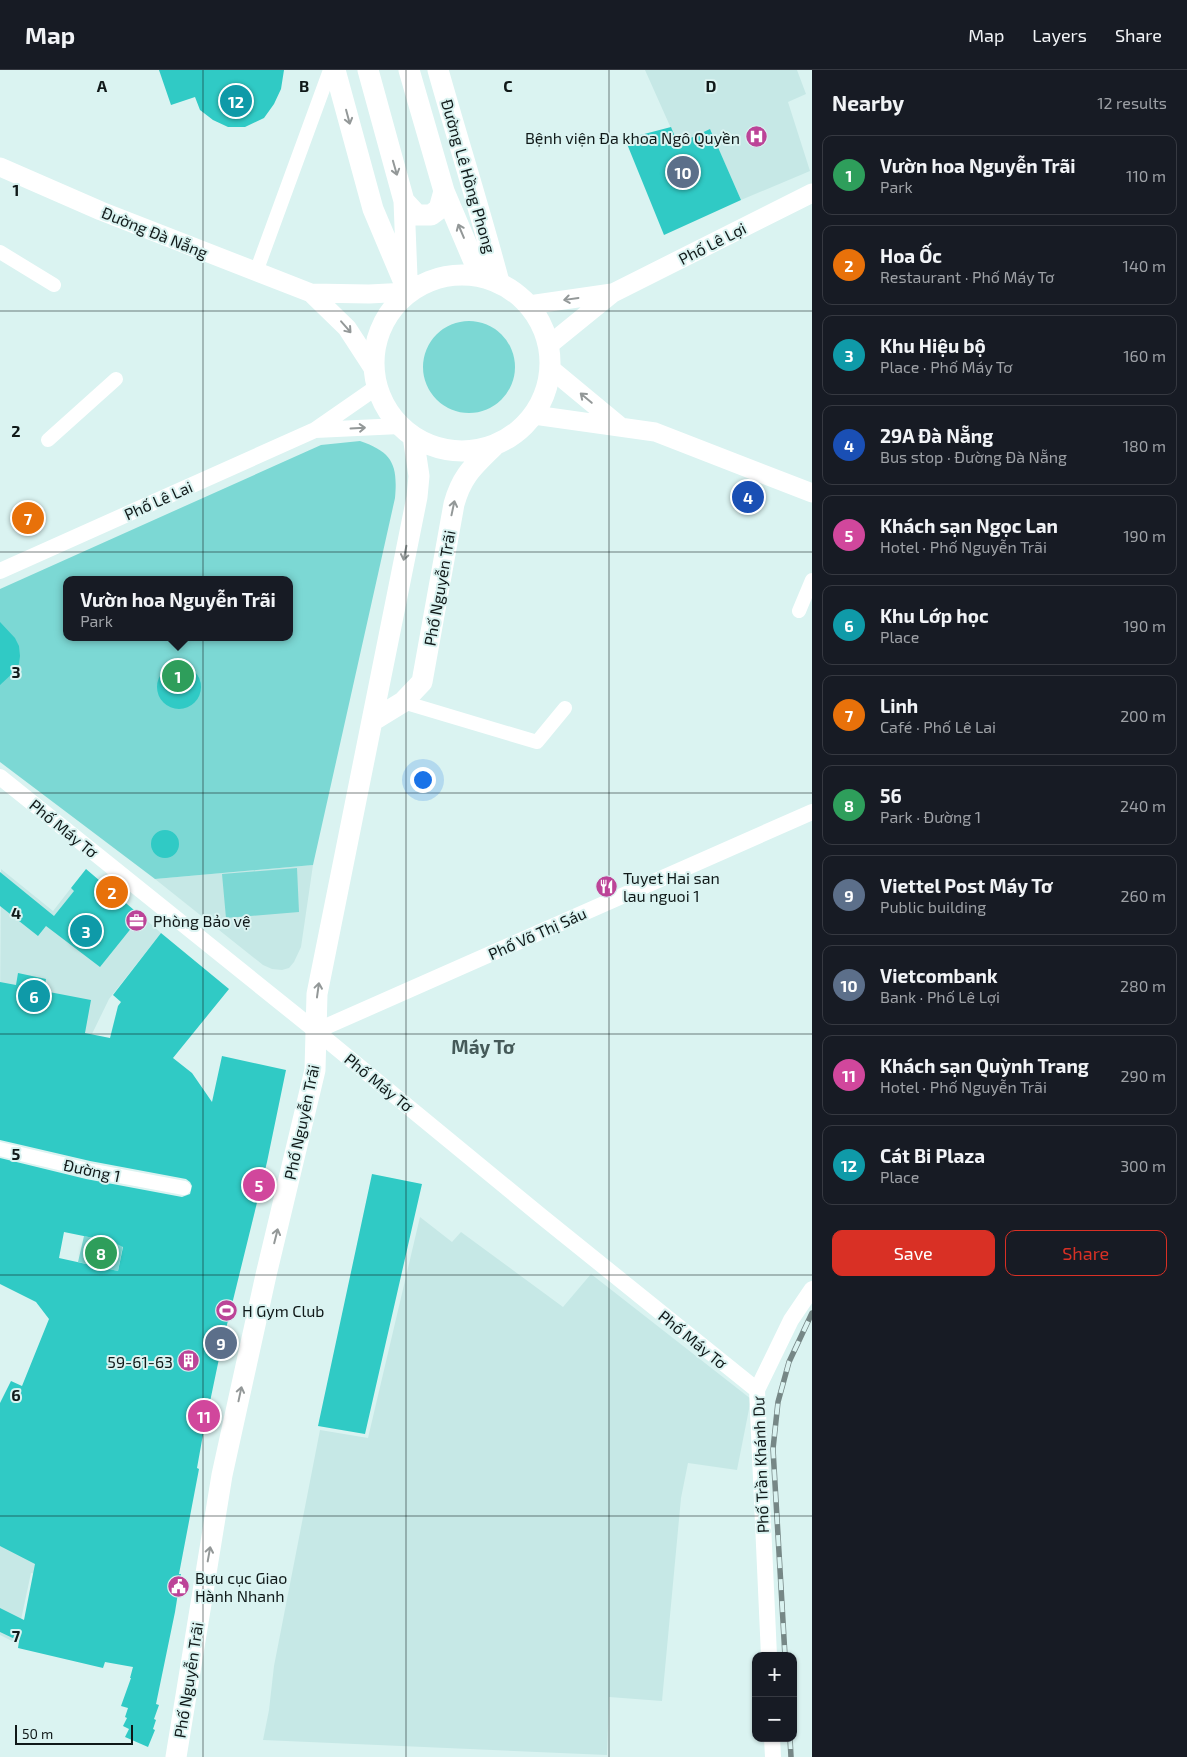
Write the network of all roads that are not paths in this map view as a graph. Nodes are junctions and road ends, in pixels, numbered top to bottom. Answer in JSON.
{"nodes":[{"id":1,"x":330,"y":70,"type":"edge"},
{"id":2,"x":335,"y":70,"type":"edge"},
{"id":3,"x":368,"y":70,"type":"edge"},
{"id":4,"x":410,"y":70,"type":"edge"},
{"id":5,"x":438,"y":70,"type":"edge"},
{"id":6,"x":0,"y":167,"type":"edge"},
{"id":7,"x":444,"y":191,"type":"junction"},
{"id":8,"x":812,"y":193,"type":"edge"},
{"id":9,"x":404,"y":201,"type":"junction"},
{"id":10,"x":0,"y":252,"type":"edge"},
{"id":11,"x":256,"y":272,"type":"junction"},
{"id":12,"x":490,"y":279,"type":"junction"},
{"id":13,"x":54,"y":285,"type":"dead end"},
{"id":14,"x":408,"y":292,"type":"junction"},
{"id":15,"x":311,"y":293,"type":"junction"},
{"id":16,"x":613,"y":293,"type":"junction"},
{"id":17,"x":529,"y":304,"type":"junction"},
{"id":18,"x":549,"y":345,"type":"junction"},
{"id":19,"x":551,"y":369,"type":"junction"},
{"id":20,"x":116,"y":378,"type":"dead end"},
{"id":21,"x":375,"y":378,"type":"junction"},
{"id":22,"x":534,"y":415,"type":"junction"},
{"id":23,"x":622,"y":428,"type":"junction"},
{"id":24,"x":315,"y":430,"type":"junction"},
{"id":25,"x":406,"y":431,"type":"junction"},
{"id":26,"x":48,"y":440,"type":"dead end"},
{"id":27,"x":495,"y":445,"type":"junction"},
{"id":28,"x":812,"y":493,"type":"edge"},
{"id":29,"x":0,"y":571,"type":"edge"},
{"id":30,"x":812,"y":580,"type":"edge"},
{"id":31,"x":799,"y":611,"type":"dead end"},
{"id":32,"x":402,"y":702,"type":"junction"},
{"id":33,"x":565,"y":708,"type":"dead end"},
{"id":34,"x":372,"y":721,"type":"junction"},
{"id":35,"x":0,"y":777,"type":"edge"},
{"id":36,"x":812,"y":812,"type":"edge"},
{"id":37,"x":316,"y":1031,"type":"junction"},
{"id":38,"x":0,"y":1149,"type":"edge"},
{"id":39,"x":184,"y":1188,"type":"dead end"},
{"id":40,"x":812,"y":1289,"type":"edge"},
{"id":41,"x":757,"y":1390,"type":"junction"},
{"id":42,"x":768,"y":1652,"type":"edge"},
{"id":43,"x":772,"y":1742,"type":"edge"},
{"id":44,"x":176,"y":1757,"type":"edge"},
{"id":45,"x":773,"y":1757,"type":"edge"}],
"edges":[{"from":1,"to":11,"type":"street"},
{"from":2,"to":14,"type":"main road","one_way":true},
{"from":3,"to":9,"type":"main road","one_way":true},
{"from":4,"to":7,"type":"main road","name":"Đường Lê Hồng Phong"},
{"from":5,"to":12,"type":"main road","name":"Đường Lê Hồng Phong"},
{"from":6,"to":11,"type":"main road","name":"Đường Đà Nẵng"},
{"from":7,"to":9,"type":"main road"},
{"from":12,"to":7,"type":"main road","name":"Đường Lê Hồng Phong","one_way":true},
{"from":8,"to":16,"type":"main road","name":"Phố Lê Lợi"},
{"from":9,"to":14,"type":"main road"},
{"from":10,"to":13,"type":"street"},
{"from":11,"to":15,"type":"main road","name":"Đường Đà Nẵng"},
{"from":12,"to":14,"type":"main road"},
{"from":12,"to":17,"type":"main road"},
{"from":14,"to":15,"type":"main road","name":"Đường Đà Nẵng"},
{"from":14,"to":21,"type":"main road"},
{"from":15,"to":21,"type":"main road","name":"Đường Đà Nẵng","one_way":true},
{"from":16,"to":17,"type":"main road","name":"Phố Lê Lợi","one_way":true},
{"from":16,"to":18,"type":"main road","name":"Phố Lê Lợi"},
{"from":17,"to":18,"type":"main road"},
{"from":18,"to":19,"type":"main road"},
{"from":19,"to":22,"type":"main road"},
{"from":23,"to":19,"type":"main road","one_way":true},
{"from":20,"to":26,"type":"street"},
{"from":21,"to":24,"type":"street","name":"Phố Lê Lai"},
{"from":21,"to":25,"type":"main road"},
{"from":22,"to":23,"type":"main road"},
{"from":22,"to":27,"type":"main road"},
{"from":23,"to":28,"type":"main road"},
{"from":24,"to":25,"type":"street","name":"Phố Lê Lai","one_way":true},
{"from":24,"to":29,"type":"street","name":"Phố Lê Lai"},
{"from":25,"to":27,"type":"main road"},
{"from":25,"to":34,"type":"main road","name":"Phố Nguyễn Trãi","one_way":true},
{"from":32,"to":27,"type":"main road","name":"Phố Nguyễn Trãi","one_way":true},
{"from":30,"to":31,"type":"street"},
{"from":32,"to":33,"type":"street"},
{"from":32,"to":34,"type":"main road","name":"Phố Nguyễn Trãi"},
{"from":37,"to":34,"type":"main road","name":"Phố Nguyễn Trãi","one_way":true},
{"from":35,"to":37,"type":"street","name":"Phố Máy Tơ"},
{"from":36,"to":37,"type":"street","name":"Phố Võ Thị Sáu"},
{"from":37,"to":41,"type":"street","name":"Phố Máy Tơ"},
{"from":44,"to":37,"type":"main road","name":"Phố Nguyễn Trãi","one_way":true},
{"from":38,"to":39,"type":"street","name":"Đường 1"},
{"from":40,"to":41,"type":"street","name":"Phố Trần Khánh Dư"},
{"from":41,"to":42,"type":"street","name":"Phố Trần Khánh Dư"},
{"from":43,"to":45,"type":"street"}]}
